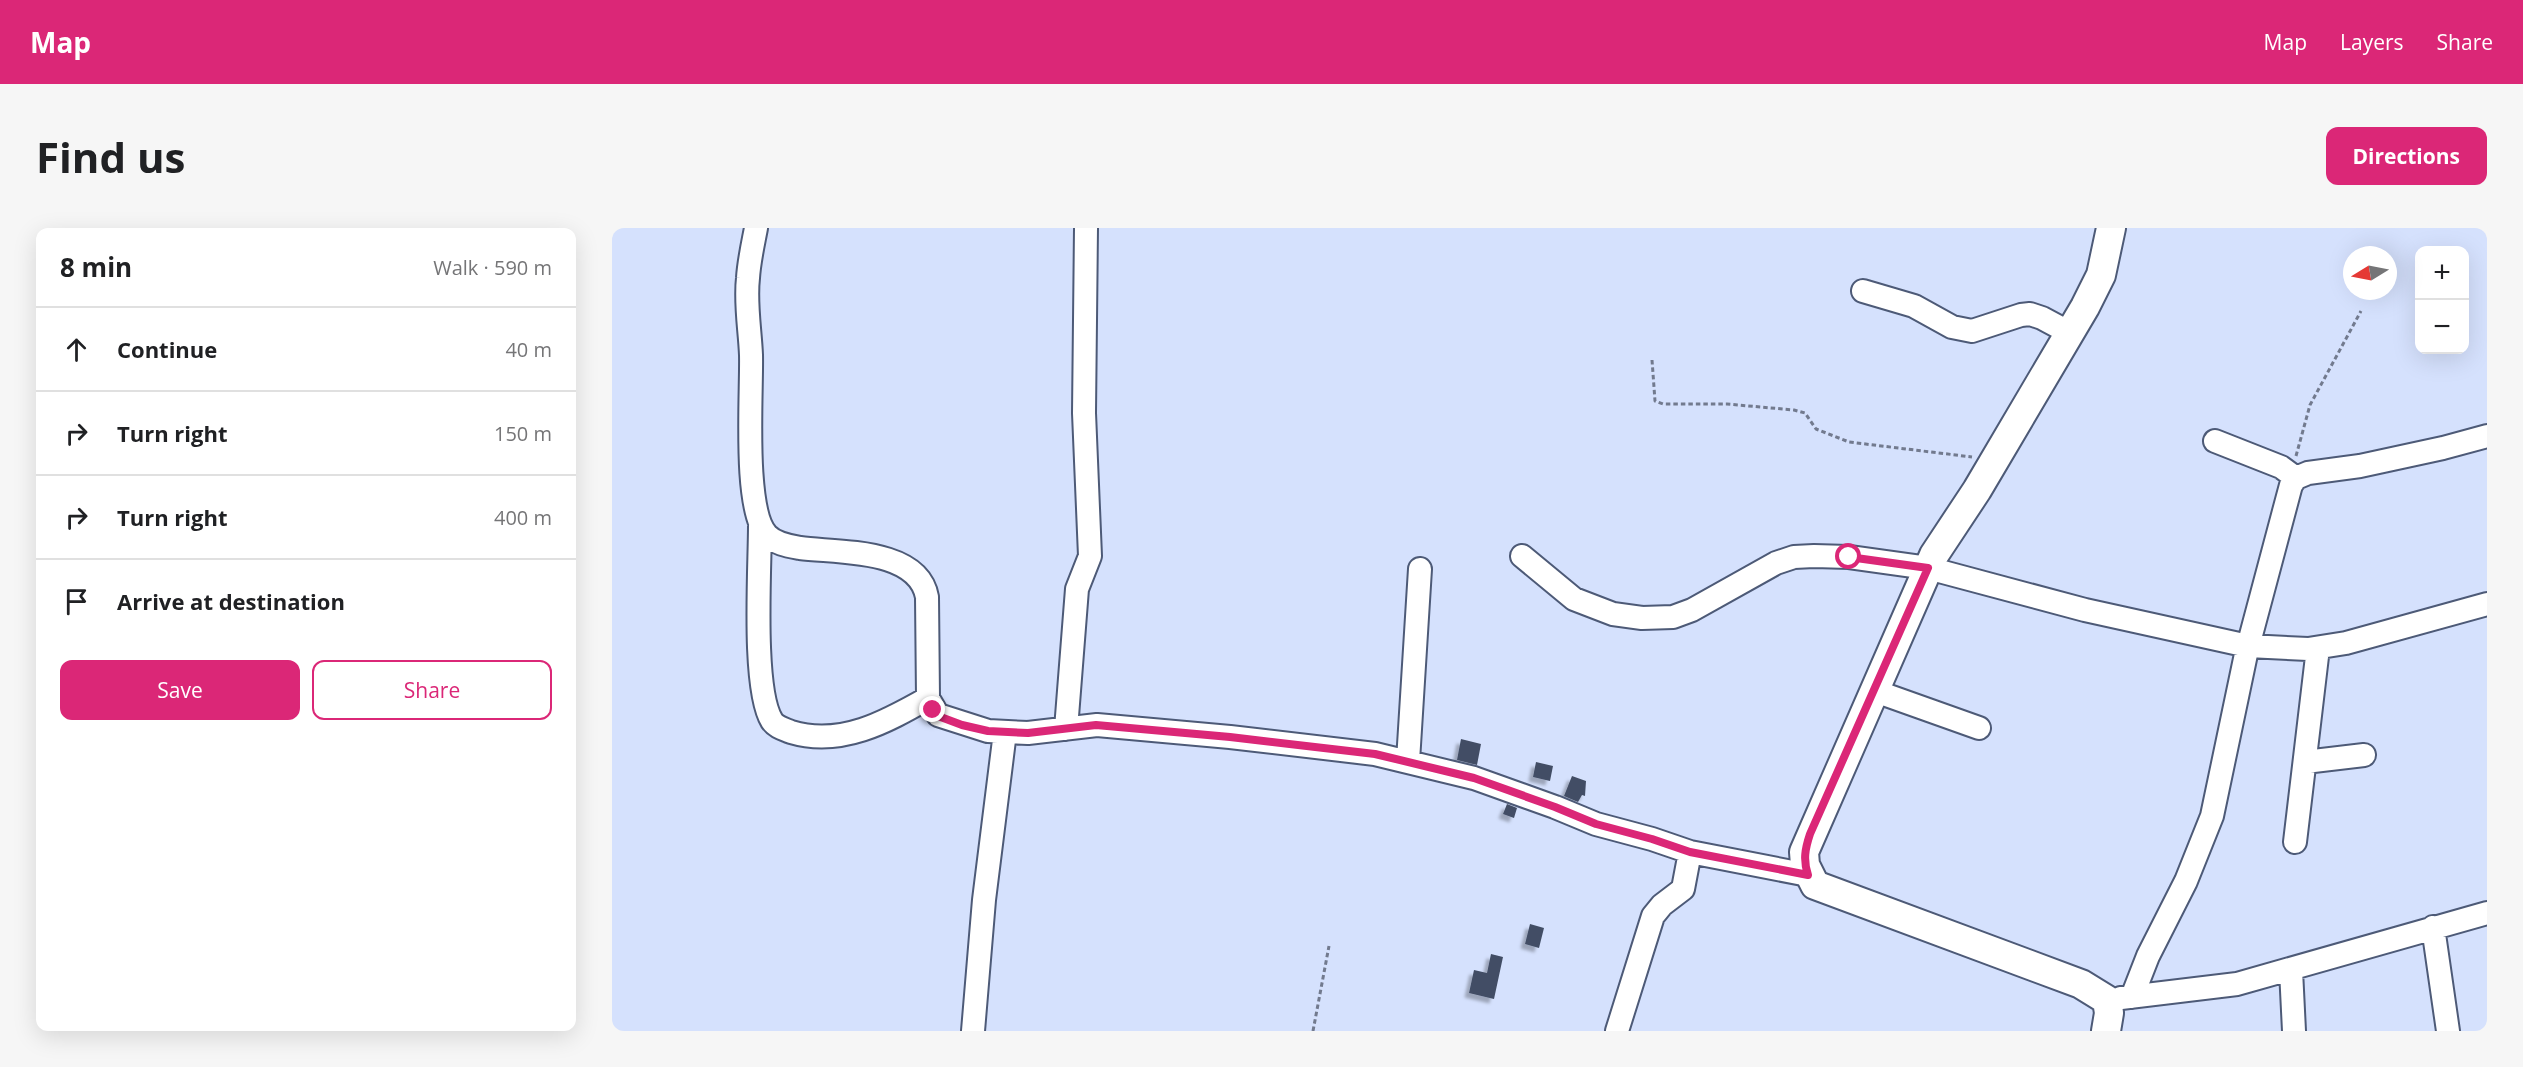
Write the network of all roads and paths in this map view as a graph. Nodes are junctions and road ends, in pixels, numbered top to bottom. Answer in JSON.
{"nodes":[{"id":1,"x":756,"y":228,"type":"edge"},
{"id":2,"x":1086,"y":228,"type":"edge"},
{"id":3,"x":2111,"y":228,"type":"edge"},
{"id":4,"x":1863,"y":291,"type":"dead end"},
{"id":5,"x":2361,"y":310,"type":"dead end"},
{"id":6,"x":2070,"y":333,"type":"junction"},
{"id":7,"x":1652,"y":360,"type":"dead end"},
{"id":8,"x":2487,"y":436,"type":"edge"},
{"id":9,"x":2215,"y":441,"type":"dead end"},
{"id":10,"x":1995,"y":460,"type":"junction"},
{"id":11,"x":2294,"y":477,"type":"junction"},
{"id":12,"x":760,"y":526,"type":"junction"},
{"id":13,"x":1522,"y":556,"type":"dead end"},
{"id":14,"x":1928,"y":568,"type":"junction"},
{"id":15,"x":1420,"y":569,"type":"dead end"},
{"id":16,"x":2487,"y":604,"type":"edge"},
{"id":17,"x":2248,"y":646,"type":"junction"},
{"id":18,"x":2318,"y":648,"type":"junction"},
{"id":19,"x":1875,"y":691,"type":"junction"},
{"id":20,"x":928,"y":698,"type":"junction"},
{"id":21,"x":1979,"y":728,"type":"dead end"},
{"id":22,"x":1066,"y":729,"type":"junction"},
{"id":23,"x":1005,"y":732,"type":"junction"},
{"id":24,"x":2364,"y":755,"type":"dead end"},
{"id":25,"x":1408,"y":761,"type":"junction"},
{"id":26,"x":2305,"y":762,"type":"junction"},
{"id":27,"x":2295,"y":842,"type":"dead end"},
{"id":28,"x":1690,"y":852,"type":"junction"},
{"id":29,"x":1808,"y":875,"type":"junction"},
{"id":30,"x":2487,"y":913,"type":"edge"},
{"id":31,"x":2433,"y":927,"type":"junction"},
{"id":32,"x":1329,"y":946,"type":"dead end"},
{"id":33,"x":2291,"y":970,"type":"junction"},
{"id":34,"x":2120,"y":999,"type":"junction"},
{"id":35,"x":973,"y":1031,"type":"edge"},
{"id":36,"x":1313,"y":1031,"type":"edge"},
{"id":37,"x":1617,"y":1031,"type":"edge"},
{"id":38,"x":2106,"y":1031,"type":"edge"},
{"id":39,"x":2294,"y":1031,"type":"edge"},
{"id":40,"x":2448,"y":1031,"type":"edge"}],
"edges":[{"from":1,"to":12,"type":"street"},
{"from":2,"to":22,"type":"street"},
{"from":3,"to":6,"type":"main road"},
{"from":4,"to":6,"type":"street"},
{"from":5,"to":11,"type":"path"},
{"from":6,"to":10,"type":"main road"},
{"from":7,"to":10,"type":"path"},
{"from":8,"to":11,"type":"street"},
{"from":9,"to":11,"type":"street"},
{"from":10,"to":14,"type":"main road"},
{"from":11,"to":17,"type":"street"},
{"from":12,"to":20,"type":"street"},
{"from":12,"to":20,"type":"street"},
{"from":13,"to":14,"type":"street"},
{"from":14,"to":17,"type":"street"},
{"from":14,"to":19,"type":"main road"},
{"from":15,"to":25,"type":"street"},
{"from":16,"to":18,"type":"street"},
{"from":17,"to":18,"type":"street"},
{"from":17,"to":34,"type":"street"},
{"from":18,"to":26,"type":"street"},
{"from":19,"to":21,"type":"street"},
{"from":19,"to":29,"type":"main road"},
{"from":20,"to":23,"type":"street"},
{"from":22,"to":23,"type":"street"},
{"from":22,"to":25,"type":"street"},
{"from":23,"to":35,"type":"street"},
{"from":24,"to":26,"type":"street"},
{"from":25,"to":28,"type":"street"},
{"from":26,"to":27,"type":"street"},
{"from":28,"to":29,"type":"street"},
{"from":28,"to":37,"type":"street"},
{"from":29,"to":34,"type":"main road"},
{"from":30,"to":31,"type":"street"},
{"from":31,"to":33,"type":"street"},
{"from":31,"to":40,"type":"street"},
{"from":32,"to":36,"type":"path"},
{"from":33,"to":34,"type":"street"},
{"from":33,"to":39,"type":"street"},
{"from":34,"to":38,"type":"main road"}]}
